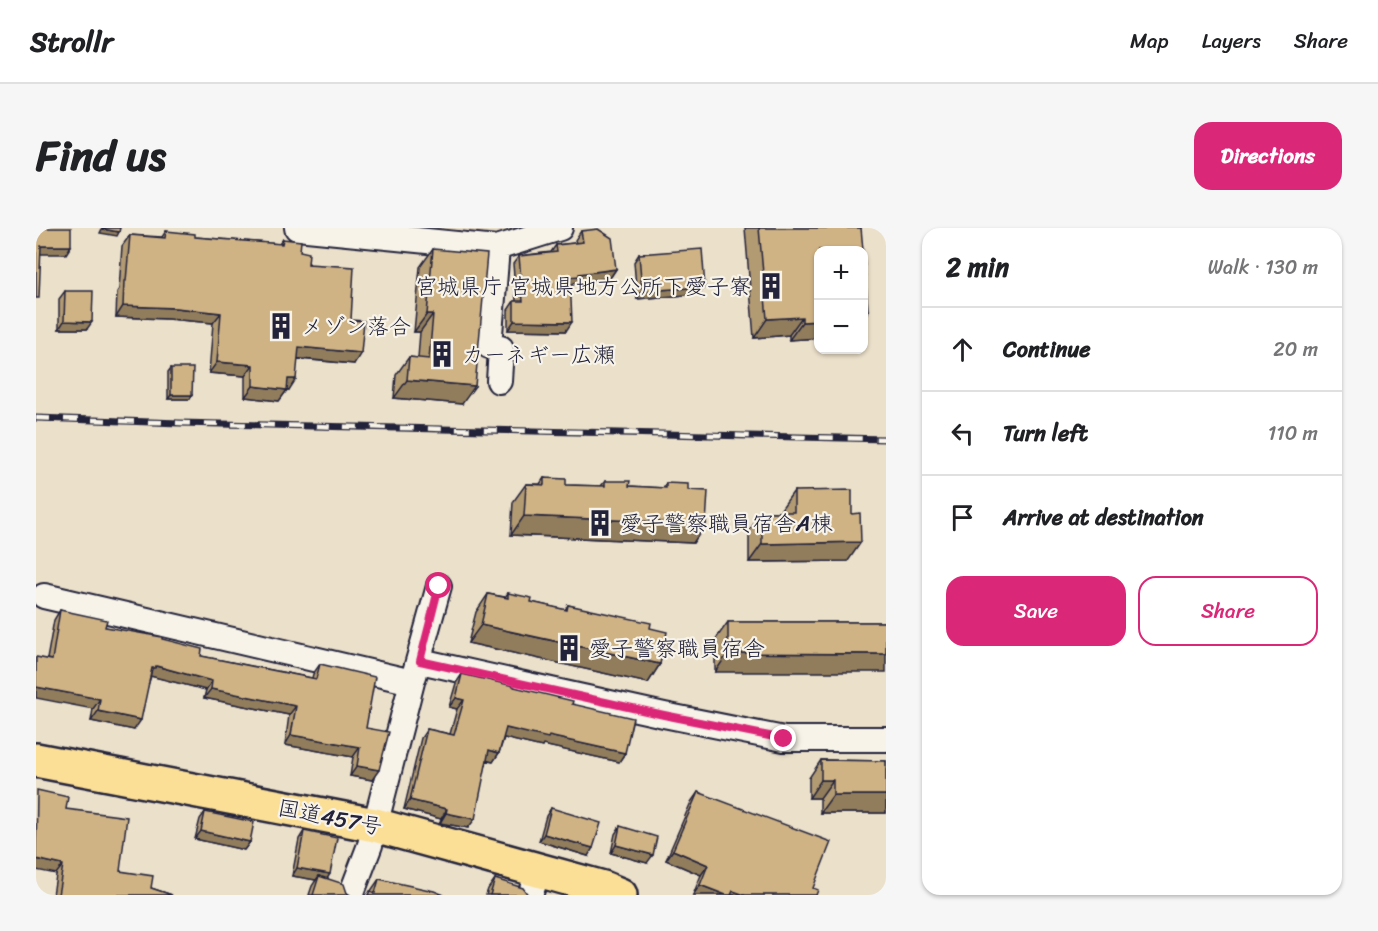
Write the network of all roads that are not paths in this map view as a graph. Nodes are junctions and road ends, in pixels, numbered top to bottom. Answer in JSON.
{"nodes":[{"id":1,"x":297,"y":228,"type":"edge"},
{"id":2,"x":560,"y":228,"type":"edge"},
{"id":3,"x":497,"y":248,"type":"junction"},
{"id":4,"x":500,"y":381,"type":"dead end"},
{"id":5,"x":439,"y":586,"type":"dead end"},
{"id":6,"x":44,"y":596,"type":"dead end"},
{"id":7,"x":416,"y":671,"type":"junction"},
{"id":8,"x":886,"y":739,"type":"edge"},
{"id":9,"x":36,"y":760,"type":"edge"},
{"id":10,"x":375,"y":825,"type":"junction"},
{"id":11,"x":534,"y":882,"type":"edge"},
{"id":12,"x":351,"y":895,"type":"edge"},
{"id":13,"x":620,"y":895,"type":"edge"}],
"edges":[{"from":1,"to":3,"type":"street"},
{"from":2,"to":3,"type":"street"},
{"from":3,"to":4,"type":"street"},
{"from":5,"to":7,"type":"street"},
{"from":6,"to":7,"type":"street"},
{"from":7,"to":8,"type":"street"},
{"from":7,"to":10,"type":"street"},
{"from":9,"to":10,"type":"highway","name":"国道457号"},
{"from":10,"to":11,"type":"highway","name":"国道457号"},
{"from":10,"to":12,"type":"street"},
{"from":11,"to":13,"type":"highway","name":"国道457号"}]}
